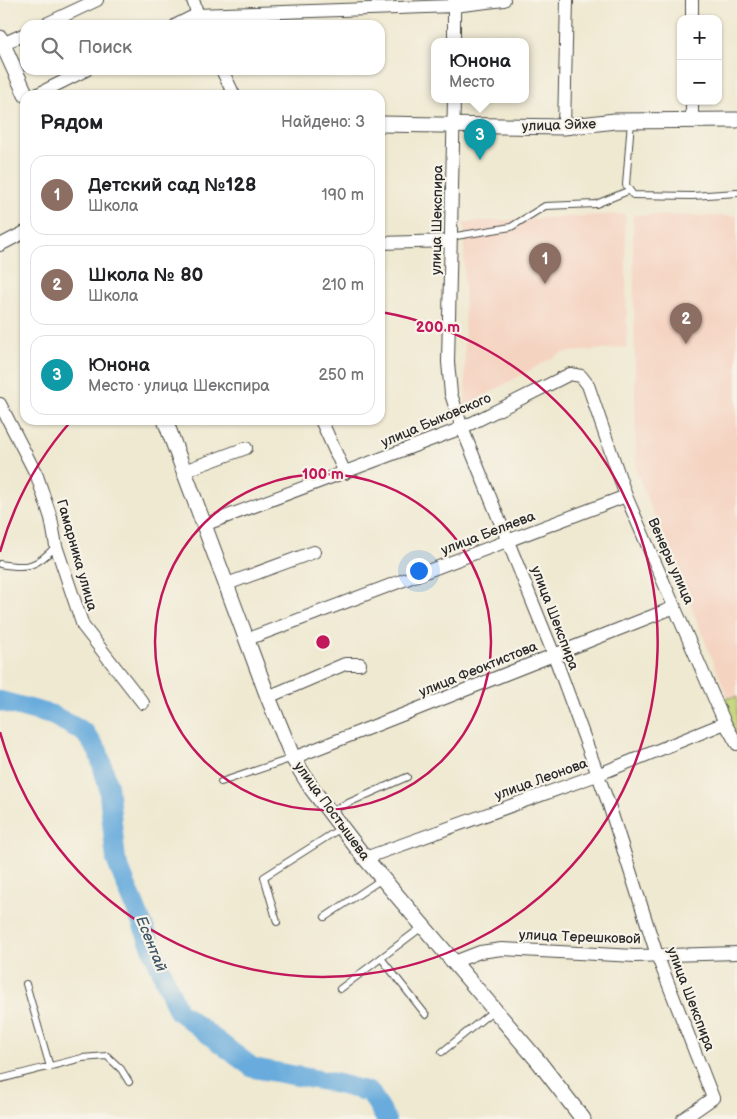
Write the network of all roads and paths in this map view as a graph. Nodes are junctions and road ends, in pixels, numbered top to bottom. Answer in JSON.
{"nodes":[{"id":1,"x":97,"y":0,"type":"edge"},
{"id":2,"x":504,"y":0,"type":"edge"},
{"id":3,"x":566,"y":0,"type":"edge"},
{"id":4,"x":692,"y":0,"type":"edge"},
{"id":5,"x":454,"y":3,"type":"edge"},
{"id":6,"x":196,"y":12,"type":"edge"},
{"id":7,"x":692,"y":15,"type":"edge"},
{"id":8,"x":55,"y":20,"type":"edge"},
{"id":9,"x":184,"y":20,"type":"edge"},
{"id":10,"x":20,"y":36,"type":"edge"},
{"id":11,"x":454,"y":38,"type":"edge"},
{"id":12,"x":1,"y":42,"type":"edge"},
{"id":13,"x":76,"y":75,"type":"edge"},
{"id":14,"x":224,"y":75,"type":"edge"},
{"id":15,"x":24,"y":90,"type":"edge"},
{"id":16,"x":46,"y":90,"type":"edge"},
{"id":17,"x":232,"y":90,"type":"edge"},
{"id":18,"x":454,"y":103,"type":"edge"},
{"id":19,"x":692,"y":105,"type":"edge"},
{"id":20,"x":692,"y":120,"type":"junction"},
{"id":21,"x":737,"y":120,"type":"edge"},
{"id":22,"x":631,"y":121,"type":"junction"},
{"id":23,"x":385,"y":124,"type":"edge"},
{"id":24,"x":454,"y":126,"type":"junction"},
{"id":25,"x":564,"y":127,"type":"junction"},
{"id":26,"x":628,"y":191,"type":"junction"},
{"id":27,"x":737,"y":193,"type":"edge"},
{"id":28,"x":20,"y":234,"type":"edge"},
{"id":29,"x":450,"y":239,"type":"junction"},
{"id":30,"x":385,"y":243,"type":"edge"},
{"id":31,"x":0,"y":244,"type":"edge"},
{"id":32,"x":588,"y":385,"type":"joint"},
{"id":33,"x":0,"y":404,"type":"edge"},
{"id":34,"x":167,"y":425,"type":"edge"},
{"id":35,"x":323,"y":425,"type":"edge"},
{"id":36,"x":462,"y":428,"type":"junction"},
{"id":37,"x":246,"y":448,"type":"dead end"},
{"id":38,"x":184,"y":471,"type":"junction"},
{"id":39,"x":345,"y":473,"type":"junction"},
{"id":40,"x":626,"y":496,"type":"junction"},
{"id":41,"x":204,"y":525,"type":"junction"},
{"id":42,"x":509,"y":542,"type":"junction"},
{"id":43,"x":56,"y":546,"type":"junction"},
{"id":44,"x":314,"y":552,"type":"dead end"},
{"id":45,"x":0,"y":564,"type":"edge"},
{"id":46,"x":227,"y":584,"type":"junction"},
{"id":47,"x":675,"y":607,"type":"junction"},
{"id":48,"x":248,"y":639,"type":"junction"},
{"id":49,"x":554,"y":655,"type":"junction"},
{"id":50,"x":360,"y":664,"type":"dead end"},
{"id":51,"x":268,"y":697,"type":"junction"},
{"id":52,"x":143,"y":703,"type":"dead end"},
{"id":53,"x":725,"y":723,"type":"junction"},
{"id":54,"x":737,"y":744,"type":"edge"},
{"id":55,"x":293,"y":758,"type":"junction"},
{"id":56,"x":597,"y":775,"type":"junction"},
{"id":57,"x":407,"y":777,"type":"dead end"},
{"id":58,"x":221,"y":782,"type":"dead end"},
{"id":59,"x":330,"y":811,"type":"junction"},
{"id":60,"x":342,"y":828,"type":"junction"},
{"id":61,"x":365,"y":858,"type":"junction"},
{"id":62,"x":382,"y":878,"type":"junction"},
{"id":63,"x":324,"y":917,"type":"dead end"},
{"id":64,"x":277,"y":922,"type":"dead end"},
{"id":65,"x":423,"y":926,"type":"junction"},
{"id":66,"x":737,"y":953,"type":"edge"},
{"id":67,"x":657,"y":954,"type":"junction"},
{"id":68,"x":381,"y":958,"type":"junction"},
{"id":69,"x":454,"y":962,"type":"junction"},
{"id":70,"x":26,"y":984,"type":"dead end"},
{"id":71,"x":340,"y":989,"type":"dead end"},
{"id":72,"x":495,"y":1009,"type":"junction"},
{"id":73,"x":426,"y":1015,"type":"dead end"},
{"id":74,"x":442,"y":1052,"type":"dead end"},
{"id":75,"x":50,"y":1067,"type":"junction"},
{"id":76,"x":0,"y":1079,"type":"edge"},
{"id":77,"x":129,"y":1082,"type":"dead end"},
{"id":78,"x":583,"y":1119,"type":"edge"},
{"id":79,"x":683,"y":1119,"type":"edge"}],
"edges":[{"from":1,"to":8,"type":"street"},
{"from":2,"to":5,"type":"street"},
{"from":3,"to":25,"type":"street"},
{"from":4,"to":7,"type":"street"},
{"from":5,"to":6,"type":"street"},
{"from":5,"to":11,"type":"street"},
{"from":6,"to":9,"type":"street"},
{"from":10,"to":12,"type":"street"},
{"from":12,"to":15,"type":"street"},
{"from":13,"to":16,"type":"street"},
{"from":14,"to":17,"type":"street"},
{"from":18,"to":24,"type":"street","name":"улица Шекспира"},
{"from":19,"to":20,"type":"street"},
{"from":20,"to":21,"type":"street","name":"улица Эйхе"},
{"from":20,"to":22,"type":"street","name":"улица Эйхе"},
{"from":22,"to":25,"type":"street","name":"улица Эйхе"},
{"from":22,"to":26,"type":"lane"},
{"from":23,"to":24,"type":"street","name":"улица Эйхе"},
{"from":24,"to":25,"type":"street","name":"улица Эйхе"},
{"from":24,"to":29,"type":"street","name":"улица Шекспира"},
{"from":26,"to":27,"type":"lane"},
{"from":26,"to":29,"type":"lane"},
{"from":28,"to":31,"type":"street"},
{"from":29,"to":30,"type":"street"},
{"from":29,"to":36,"type":"street","name":"улица Шекспира"},
{"from":32,"to":36,"type":"street","name":"улица Быковского"},
{"from":32,"to":40,"type":"street","name":"Венеры улица"},
{"from":33,"to":43,"type":"street","name":"Гамарника улица"},
{"from":34,"to":38,"type":"street","name":"улица Постышева"},
{"from":35,"to":39,"type":"street"},
{"from":36,"to":39,"type":"street","name":"улица Быковского"},
{"from":36,"to":42,"type":"street","name":"улица Шекспира"},
{"from":37,"to":38,"type":"street"},
{"from":38,"to":41,"type":"street","name":"улица Постышева"},
{"from":39,"to":41,"type":"street","name":"улица Быковского"},
{"from":40,"to":42,"type":"street","name":"улица Беляева"},
{"from":40,"to":47,"type":"street","name":"Венеры улица"},
{"from":41,"to":46,"type":"street","name":"улица Постышева"},
{"from":42,"to":48,"type":"street","name":"улица Беляева"},
{"from":42,"to":49,"type":"street","name":"улица Шекспира"},
{"from":43,"to":45,"type":"lane"},
{"from":43,"to":52,"type":"street","name":"Гамарника улица"},
{"from":44,"to":46,"type":"street"},
{"from":46,"to":48,"type":"street","name":"улица Постышева"},
{"from":47,"to":49,"type":"street","name":"улица Феоктистова"},
{"from":47,"to":53,"type":"street","name":"Венеры улица"},
{"from":48,"to":51,"type":"street","name":"улица Постышева"},
{"from":49,"to":55,"type":"street","name":"улица Феоктистова"},
{"from":49,"to":56,"type":"street","name":"улица Шекспира"},
{"from":50,"to":51,"type":"street"},
{"from":51,"to":55,"type":"street","name":"улица Постышева"},
{"from":53,"to":54,"type":"street","name":"Венеры улица"},
{"from":53,"to":56,"type":"street","name":"улица Леонова"},
{"from":55,"to":58,"type":"lane"},
{"from":55,"to":59,"type":"street","name":"улица Постышева"},
{"from":56,"to":61,"type":"street","name":"улица Леонова"},
{"from":56,"to":67,"type":"street","name":"улица Шекспира"},
{"from":57,"to":59,"type":"lane"},
{"from":59,"to":60,"type":"street","name":"улица Постышева"},
{"from":60,"to":61,"type":"street","name":"улица Постышева"},
{"from":60,"to":64,"type":"lane"},
{"from":61,"to":62,"type":"street","name":"улица Постышева"},
{"from":62,"to":63,"type":"lane"},
{"from":62,"to":65,"type":"street","name":"улица Постышева"},
{"from":65,"to":68,"type":"lane"},
{"from":65,"to":69,"type":"street","name":"улица Постышева"},
{"from":66,"to":67,"type":"street","name":"улица Терешковой"},
{"from":67,"to":69,"type":"street","name":"улица Терешковой"},
{"from":67,"to":79,"type":"street","name":"улица Шекспира"},
{"from":68,"to":71,"type":"lane"},
{"from":68,"to":73,"type":"lane"},
{"from":69,"to":72,"type":"street","name":"улица Постышева"},
{"from":70,"to":75,"type":"lane"},
{"from":72,"to":74,"type":"lane"},
{"from":72,"to":78,"type":"street","name":"улица Постышева"},
{"from":75,"to":76,"type":"lane"},
{"from":75,"to":77,"type":"lane"}]}
